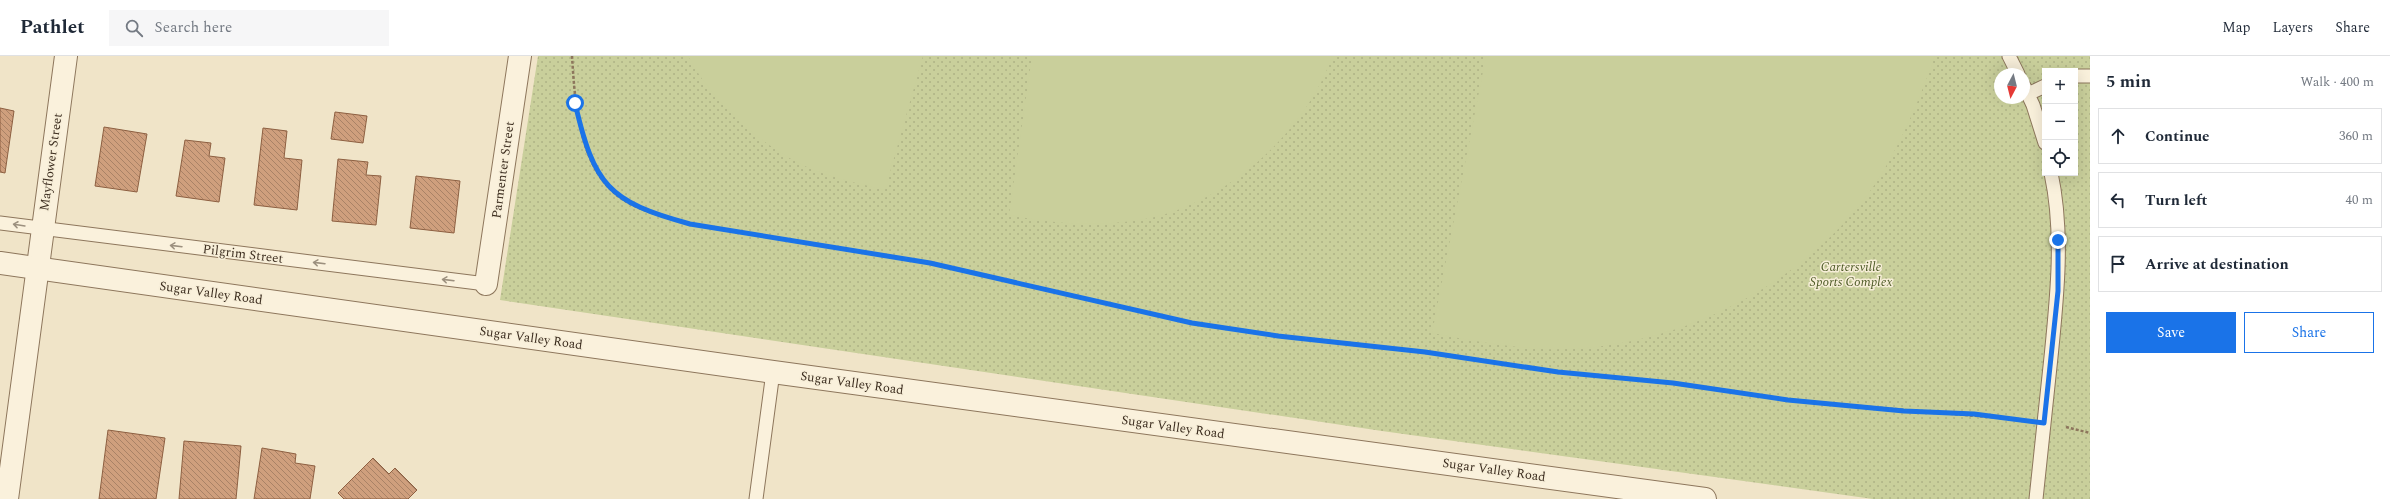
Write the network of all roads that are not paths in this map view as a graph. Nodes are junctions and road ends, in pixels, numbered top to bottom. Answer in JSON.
{"nodes":[{"id":1,"x":66,"y":56,"type":"edge"},
{"id":2,"x":520,"y":56,"type":"edge"},
{"id":3,"x":2009,"y":56,"type":"edge"},
{"id":4,"x":2015,"y":68,"type":"edge"},
{"id":5,"x":2078,"y":76,"type":"edge"},
{"id":6,"x":2090,"y":76,"type":"edge"},
{"id":7,"x":2042,"y":87,"type":"edge"},
{"id":8,"x":2030,"y":89,"type":"edge"},
{"id":9,"x":2030,"y":101,"type":"edge"},
{"id":10,"x":2044,"y":140,"type":"edge"},
{"id":11,"x":2053,"y":176,"type":"edge"},
{"id":12,"x":0,"y":222,"type":"edge"},
{"id":13,"x":42,"y":229,"type":"junction"},
{"id":14,"x":0,"y":263,"type":"edge"},
{"id":15,"x":38,"y":269,"type":"junction"},
{"id":16,"x":486,"y":284,"type":"joint"},
{"id":17,"x":773,"y":372,"type":"junction"},
{"id":18,"x":7,"y":499,"type":"edge"},
{"id":19,"x":756,"y":499,"type":"edge"},
{"id":20,"x":1705,"y":499,"type":"edge"},
{"id":21,"x":2036,"y":499,"type":"edge"}],
"edges":[{"from":1,"to":13,"type":"street","name":"Mayflower Street"},
{"from":2,"to":16,"type":"street","name":"Parmenter Street"},
{"from":3,"to":4,"type":"lane"},
{"from":5,"to":6,"type":"lane"},
{"from":7,"to":8,"type":"lane"},
{"from":9,"to":10,"type":"lane"},
{"from":11,"to":21,"type":"lane"},
{"from":13,"to":12,"type":"lane","name":"Pilgrim Street","one_way":true},
{"from":13,"to":15,"type":"street","name":"Mayflower Street"},
{"from":16,"to":13,"type":"lane","name":"Pilgrim Street","one_way":true},
{"from":14,"to":15,"type":"street","name":"Sugar Valley Road"},
{"from":15,"to":17,"type":"street","name":"Sugar Valley Road"},
{"from":15,"to":18,"type":"street","name":"Mayflower Street"},
{"from":17,"to":19,"type":"lane"},
{"from":17,"to":20,"type":"street","name":"Sugar Valley Road"}]}
